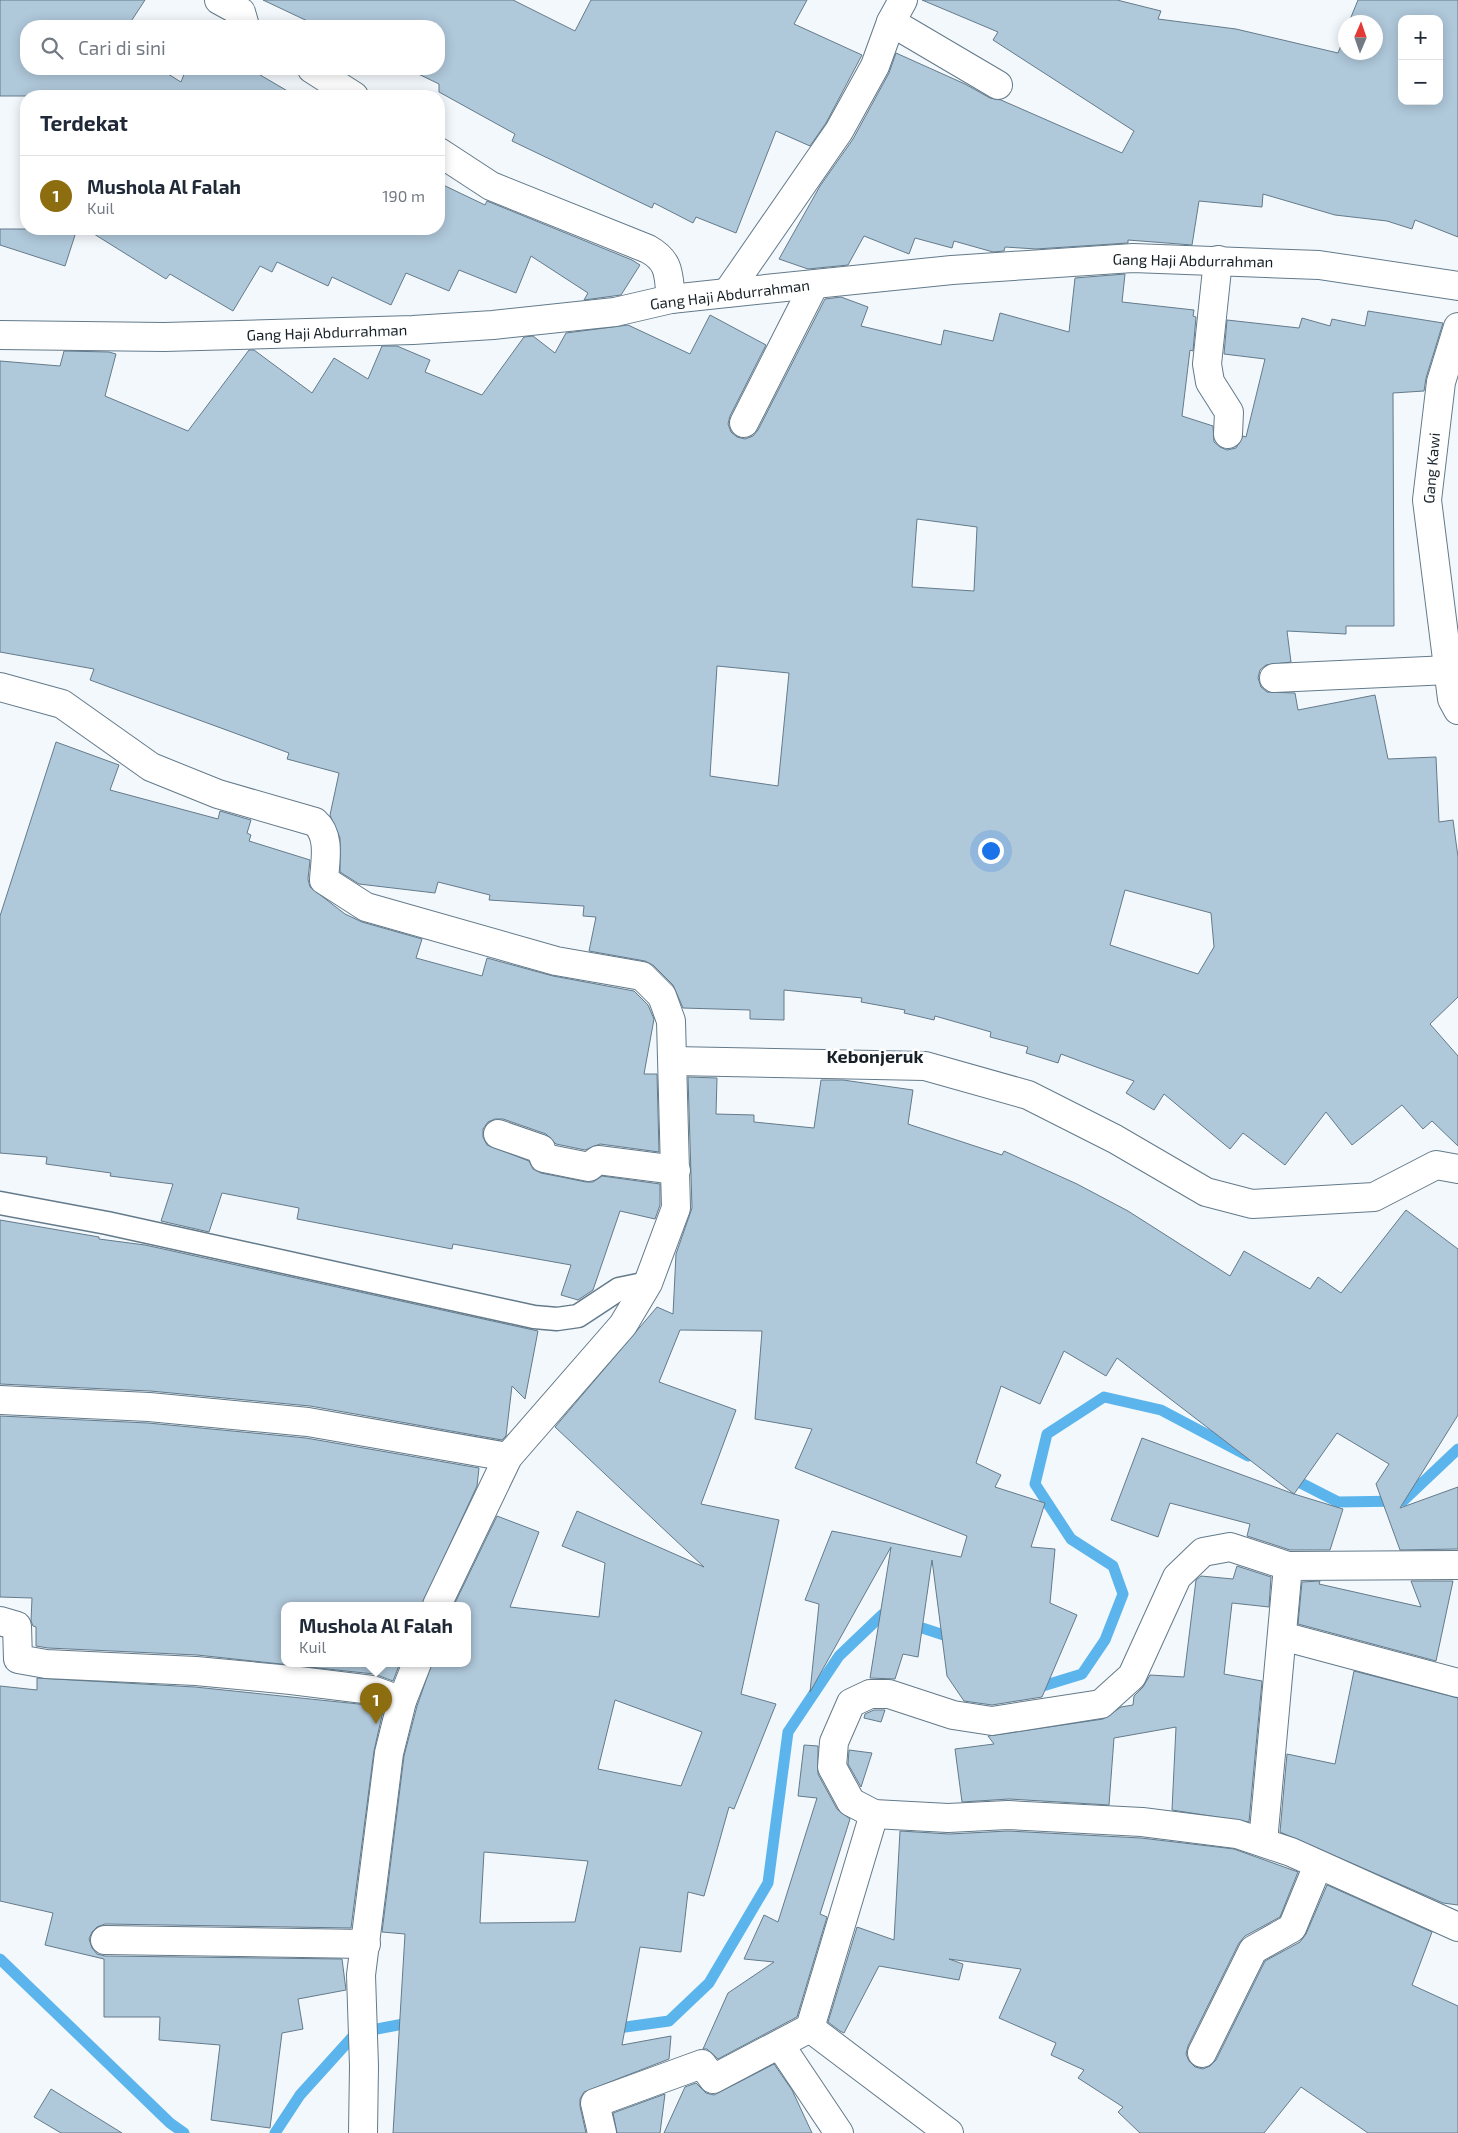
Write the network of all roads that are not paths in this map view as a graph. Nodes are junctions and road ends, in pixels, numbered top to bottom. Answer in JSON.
{"nodes":[{"id":1,"x":219,"y":0,"type":"edge"},
{"id":2,"x":897,"y":11,"type":"edge"},
{"id":3,"x":243,"y":20,"type":"edge"},
{"id":4,"x":321,"y":75,"type":"edge"},
{"id":5,"x":998,"y":85,"type":"dead end"},
{"id":6,"x":345,"y":90,"type":"edge"},
{"id":7,"x":445,"y":156,"type":"edge"},
{"id":8,"x":1218,"y":260,"type":"junction"},
{"id":9,"x":814,"y":284,"type":"junction"},
{"id":10,"x":1458,"y":286,"type":"edge"},
{"id":11,"x":727,"y":293,"type":"junction"},
{"id":12,"x":671,"y":299,"type":"junction"},
{"id":13,"x":1458,"y":327,"type":"edge"},
{"id":14,"x":0,"y":335,"type":"edge"},
{"id":15,"x":744,"y":424,"type":"dead end"},
{"id":16,"x":1228,"y":434,"type":"dead end"},
{"id":17,"x":1449,"y":670,"type":"junction"},
{"id":18,"x":1274,"y":678,"type":"dead end"},
{"id":19,"x":0,"y":687,"type":"edge"},
{"id":20,"x":1458,"y":710,"type":"edge"},
{"id":21,"x":673,"y":1061,"type":"junction"},
{"id":22,"x":498,"y":1134,"type":"dead end"},
{"id":23,"x":1458,"y":1169,"type":"edge"},
{"id":24,"x":676,"y":1170,"type":"junction"},
{"id":25,"x":0,"y":1203,"type":"edge"},
{"id":26,"x":648,"y":1283,"type":"junction"},
{"id":27,"x":0,"y":1400,"type":"edge"},
{"id":28,"x":508,"y":1457,"type":"junction"},
{"id":29,"x":1458,"y":1565,"type":"edge"},
{"id":30,"x":1288,"y":1566,"type":"junction"},
{"id":31,"x":438,"y":1602,"type":"edge"},
{"id":32,"x":0,"y":1621,"type":"edge"},
{"id":33,"x":1282,"y":1636,"type":"junction"},
{"id":34,"x":415,"y":1667,"type":"edge"},
{"id":35,"x":1458,"y":1683,"type":"edge"},
{"id":36,"x":402,"y":1701,"type":"junction"},
{"id":37,"x":874,"y":1814,"type":"junction"},
{"id":38,"x":1263,"y":1842,"type":"junction"},
{"id":39,"x":1318,"y":1865,"type":"junction"},
{"id":40,"x":1458,"y":1927,"type":"edge"},
{"id":41,"x":105,"y":1940,"type":"dead end"},
{"id":42,"x":366,"y":1944,"type":"junction"},
{"id":43,"x":810,"y":2028,"type":"junction"},
{"id":44,"x":780,"y":2045,"type":"junction"},
{"id":45,"x":1202,"y":2053,"type":"dead end"},
{"id":46,"x":363,"y":2133,"type":"edge"},
{"id":47,"x":602,"y":2133,"type":"edge"},
{"id":48,"x":839,"y":2133,"type":"edge"},
{"id":49,"x":949,"y":2133,"type":"edge"}],
"edges":[{"from":1,"to":3,"type":"street"},
{"from":2,"to":5,"type":"street"},
{"from":2,"to":11,"type":"street"},
{"from":4,"to":6,"type":"street"},
{"from":7,"to":12,"type":"street"},
{"from":8,"to":9,"type":"street","name":"Gang Haji Abdurrahman"},
{"from":8,"to":10,"type":"street","name":"Gang Haji Abdurrahman"},
{"from":8,"to":16,"type":"street"},
{"from":9,"to":11,"type":"street","name":"Gang Haji Abdurrahman"},
{"from":9,"to":15,"type":"street"},
{"from":11,"to":12,"type":"street","name":"Gang Haji Abdurrahman"},
{"from":12,"to":14,"type":"street","name":"Gang Haji Abdurrahman"},
{"from":13,"to":17,"type":"street","name":"Gang Kawi"},
{"from":17,"to":18,"type":"street"},
{"from":17,"to":20,"type":"street","name":"Gang Kawi"},
{"from":19,"to":21,"type":"street"},
{"from":21,"to":23,"type":"street"},
{"from":21,"to":24,"type":"street"},
{"from":22,"to":24,"type":"street"},
{"from":24,"to":26,"type":"street"},
{"from":25,"to":26,"type":"lane"},
{"from":26,"to":28,"type":"street"},
{"from":27,"to":28,"type":"street"},
{"from":28,"to":31,"type":"street"},
{"from":29,"to":30,"type":"street"},
{"from":30,"to":33,"type":"street"},
{"from":30,"to":37,"type":"street"},
{"from":32,"to":36,"type":"street"},
{"from":33,"to":35,"type":"street"},
{"from":33,"to":38,"type":"street"},
{"from":34,"to":36,"type":"street"},
{"from":36,"to":42,"type":"street"},
{"from":37,"to":38,"type":"street"},
{"from":37,"to":43,"type":"street"},
{"from":38,"to":39,"type":"street"},
{"from":39,"to":40,"type":"street"},
{"from":39,"to":45,"type":"street"},
{"from":41,"to":42,"type":"street"},
{"from":42,"to":46,"type":"street"},
{"from":43,"to":44,"type":"street"},
{"from":43,"to":49,"type":"street"},
{"from":44,"to":47,"type":"street"},
{"from":44,"to":48,"type":"street"}]}
